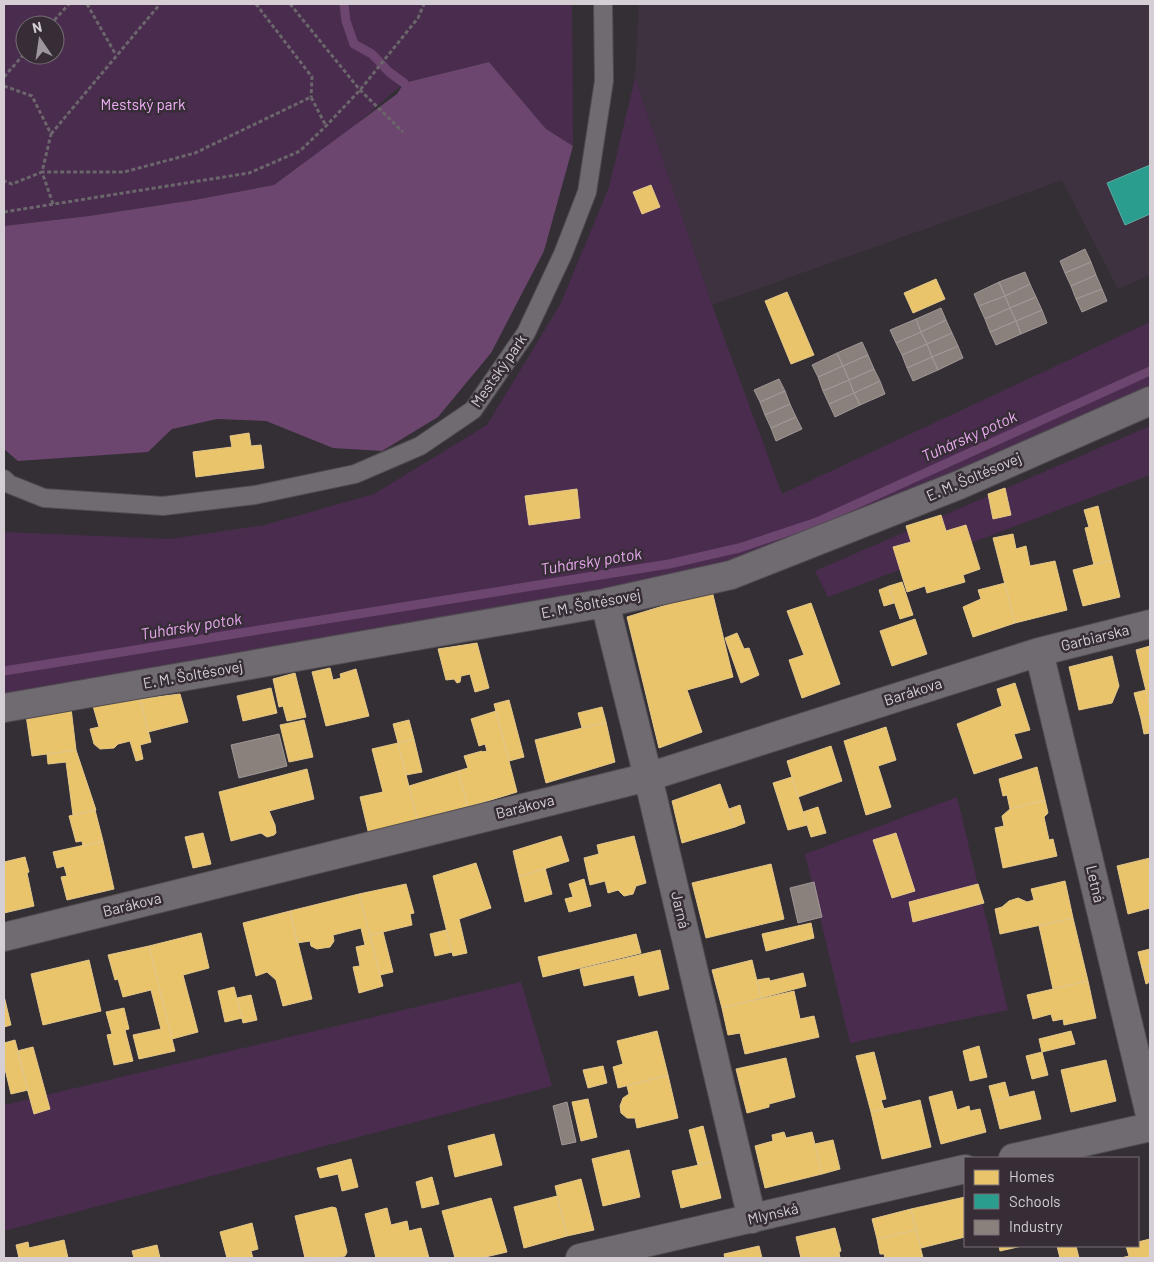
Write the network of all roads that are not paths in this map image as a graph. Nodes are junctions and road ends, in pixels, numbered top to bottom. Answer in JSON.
{"nodes":[{"id":1,"x":603,"y":4,"type":"edge"},
{"id":2,"x":1150,"y":401,"type":"edge"},
{"id":3,"x":4,"y":479,"type":"edge"},
{"id":4,"x":604,"y":603,"type":"junction"},
{"id":5,"x":1150,"y":624,"type":"edge"},
{"id":6,"x":1039,"y":652,"type":"junction"},
{"id":7,"x":4,"y":708,"type":"edge"},
{"id":8,"x":648,"y":777,"type":"junction"},
{"id":9,"x":4,"y":937,"type":"edge"},
{"id":10,"x":1150,"y":1116,"type":"edge"},
{"id":11,"x":1150,"y":1127,"type":"edge"},
{"id":12,"x":1017,"y":1157,"type":"edge"},
{"id":13,"x":964,"y":1169,"type":"edge"},
{"id":14,"x":752,"y":1219,"type":"junction"},
{"id":15,"x":580,"y":1258,"type":"edge"}],
"edges":[{"from":1,"to":3,"type":"lane","name":"Mestský park"},
{"from":2,"to":4,"type":"street","name":"E. M. Šoltésovej"},
{"from":4,"to":7,"type":"street","name":"E. M. Šoltésovej"},
{"from":4,"to":8,"type":"street","name":"Jarná"},
{"from":5,"to":6,"type":"street","name":"Garbiarska"},
{"from":6,"to":8,"type":"street","name":"Barákova"},
{"from":6,"to":10,"type":"street","name":"Letná"},
{"from":8,"to":9,"type":"street","name":"Barákova"},
{"from":8,"to":14,"type":"street","name":"Jarná"},
{"from":11,"to":12,"type":"street"},
{"from":13,"to":14,"type":"street","name":"Mlynská"},
{"from":14,"to":15,"type":"street","name":"Mlynská"}]}
